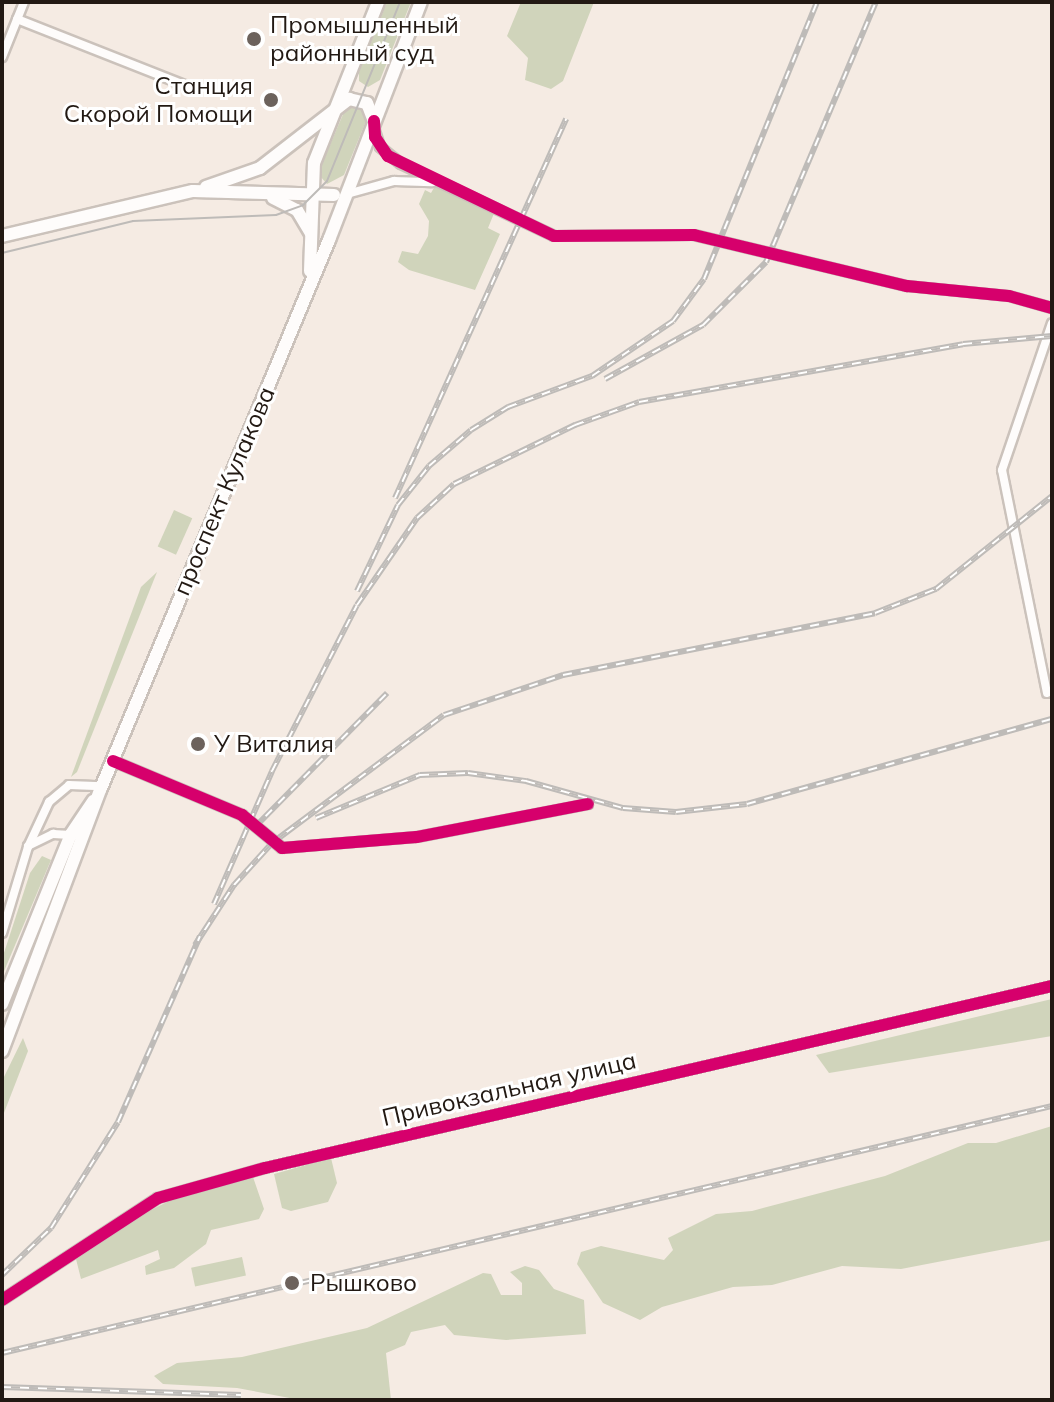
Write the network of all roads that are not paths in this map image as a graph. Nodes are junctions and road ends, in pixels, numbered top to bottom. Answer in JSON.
{"nodes":[{"id":1,"x":24,"y":2,"type":"edge"},
{"id":2,"x":378,"y":2,"type":"edge"},
{"id":3,"x":421,"y":2,"type":"edge"},
{"id":4,"x":17,"y":19,"type":"junction"},
{"id":5,"x":2,"y":57,"type":"edge"},
{"id":6,"x":190,"y":87,"type":"dead end"},
{"id":7,"x":337,"y":106,"type":"junction"},
{"id":8,"x":374,"y":121,"type":"junction"},
{"id":9,"x":314,"y":163,"type":"junction"},
{"id":10,"x":444,"y":184,"type":"junction"},
{"id":11,"x":193,"y":191,"type":"junction"},
{"id":12,"x":242,"y":192,"type":"junction"},
{"id":13,"x":341,"y":195,"type":"junction"},
{"id":14,"x":311,"y":197,"type":"junction"},
{"id":15,"x":2,"y":236,"type":"edge"},
{"id":16,"x":313,"y":242,"type":"junction"},
{"id":17,"x":307,"y":290,"type":"junction"},
{"id":18,"x":1052,"y":308,"type":"edge"},
{"id":19,"x":1052,"y":323,"type":"edge"},
{"id":20,"x":1047,"y":693,"type":"dead end"},
{"id":21,"x":113,"y":761,"type":"junction"},
{"id":22,"x":101,"y":787,"type":"junction"},
{"id":23,"x":588,"y":804,"type":"dead end"},
{"id":24,"x":71,"y":834,"type":"junction"},
{"id":25,"x":85,"y":839,"type":"junction"},
{"id":26,"x":28,"y":847,"type":"junction"},
{"id":27,"x":2,"y":933,"type":"edge"},
{"id":28,"x":1052,"y":986,"type":"edge"},
{"id":29,"x":2,"y":1004,"type":"edge"},
{"id":30,"x":2,"y":1051,"type":"edge"},
{"id":31,"x":2,"y":1300,"type":"edge"}],
"edges":[{"from":1,"to":4,"type":"street"},
{"from":2,"to":7,"type":"main road"},
{"from":3,"to":8,"type":"main road"},
{"from":4,"to":5,"type":"street"},
{"from":4,"to":6,"type":"street"},
{"from":7,"to":8,"type":"main road"},
{"from":7,"to":9,"type":"main road"},
{"from":7,"to":11,"type":"main road"},
{"from":8,"to":10,"type":"street"},
{"from":8,"to":13,"type":"main road","name":"проспект Кулакова"},
{"from":9,"to":13,"type":"main road"},
{"from":9,"to":14,"type":"main road"},
{"from":10,"to":13,"type":"street"},
{"from":10,"to":18,"type":"street"},
{"from":11,"to":12,"type":"main road"},
{"from":11,"to":15,"type":"main road"},
{"from":12,"to":14,"type":"main road"},
{"from":12,"to":16,"type":"main road"},
{"from":13,"to":14,"type":"main road"},
{"from":13,"to":17,"type":"main road","name":"проспект Кулакова"},
{"from":14,"to":16,"type":"main road"},
{"from":16,"to":17,"type":"main road"},
{"from":17,"to":21,"type":"main road","name":"проспект Кулакова"},
{"from":19,"to":20,"type":"street"},
{"from":21,"to":22,"type":"main road","name":"проспект Кулакова"},
{"from":21,"to":23,"type":"street"},
{"from":22,"to":24,"type":"main road","name":"проспект Кулакова"},
{"from":22,"to":25,"type":"main road","name":"проспект Кулакова"},
{"from":22,"to":26,"type":"street"},
{"from":24,"to":25,"type":"street"},
{"from":24,"to":26,"type":"street"},
{"from":24,"to":29,"type":"main road","name":"проспект Кулакова"},
{"from":25,"to":30,"type":"main road","name":"проспект Кулакова"},
{"from":26,"to":27,"type":"street"},
{"from":28,"to":31,"type":"street","name":"Привокзальная улица"}]}
